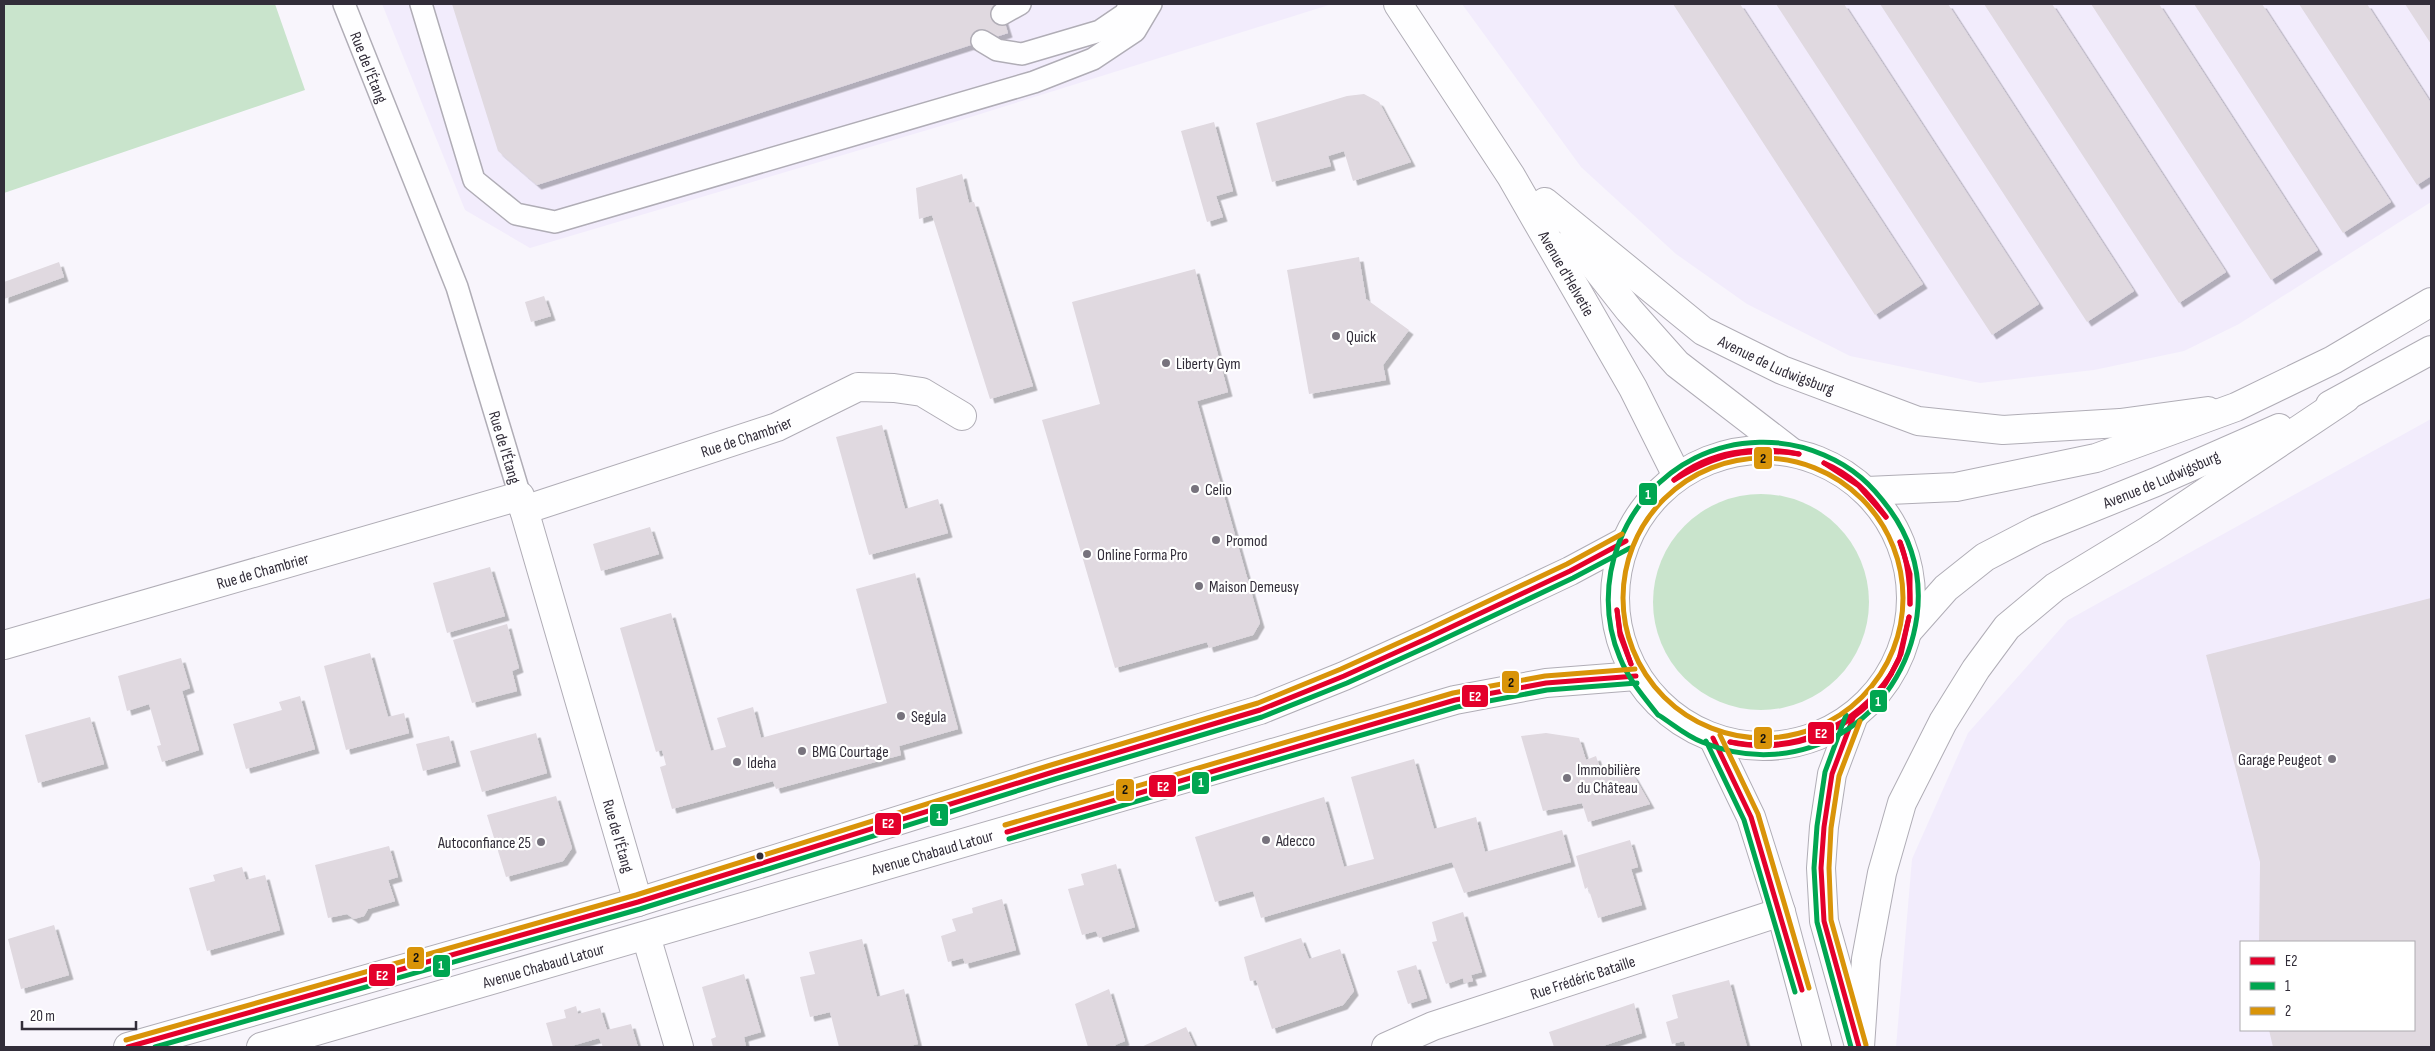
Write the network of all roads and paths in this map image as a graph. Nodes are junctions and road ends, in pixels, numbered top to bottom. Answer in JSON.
{"nodes":[{"id":1,"x":344,"y":4,"type":"edge"},
{"id":2,"x":421,"y":4,"type":"edge"},
{"id":3,"x":1130,"y":4,"type":"edge"},
{"id":4,"x":1151,"y":4,"type":"edge"},
{"id":5,"x":1398,"y":4,"type":"edge"},
{"id":6,"x":982,"y":41,"type":"dead end"},
{"id":7,"x":1444,"y":75,"type":"junction"},
{"id":8,"x":1545,"y":202,"type":"junction"},
{"id":9,"x":2431,"y":302,"type":"edge"},
{"id":10,"x":1703,"y":331,"type":"joint"},
{"id":11,"x":2431,"y":350,"type":"edge"},
{"id":12,"x":2346,"y":398,"type":"junction"},
{"id":13,"x":2236,"y":407,"type":"junction"},
{"id":14,"x":962,"y":416,"type":"dead end"},
{"id":15,"x":1790,"y":451,"type":"junction"},
{"id":16,"x":1677,"y":476,"type":"junction"},
{"id":17,"x":1867,"y":491,"type":"junction"},
{"id":18,"x":522,"y":503,"type":"junction"},
{"id":19,"x":1626,"y":541,"type":"junction"},
{"id":20,"x":1908,"y":631,"type":"junction"},
{"id":21,"x":4,"y":645,"type":"edge"},
{"id":22,"x":1636,"y":676,"type":"junction"},
{"id":23,"x":1852,"y":718,"type":"junction"},
{"id":24,"x":1713,"y":738,"type":"junction"},
{"id":25,"x":638,"y":902,"type":"junction"},
{"id":26,"x":1780,"y":912,"type":"junction"},
{"id":27,"x":647,"y":941,"type":"junction"},
{"id":28,"x":128,"y":1047,"type":"edge"},
{"id":29,"x":261,"y":1047,"type":"edge"},
{"id":30,"x":678,"y":1047,"type":"edge"},
{"id":31,"x":1386,"y":1047,"type":"edge"},
{"id":32,"x":1817,"y":1047,"type":"edge"},
{"id":33,"x":1860,"y":1047,"type":"edge"}],
"edges":[{"from":1,"to":18,"type":"lane","name":"Rue de l'Étang"},
{"from":2,"to":4,"type":"lane"},
{"from":3,"to":6,"type":"lane"},
{"from":5,"to":7,"type":"main road","name":"Avenue d'Helvetie"},
{"from":7,"to":8,"type":"main road","name":"Avenue d'Helvetie"},
{"from":7,"to":16,"type":"main road","name":"Avenue d'Helvetie"},
{"from":8,"to":10,"type":"main road","name":"Avenue d'Helvetie"},
{"from":8,"to":15,"type":"main road","name":"Avenue d'Helvetie"},
{"from":9,"to":13,"type":"main road","name":"Avenue de Ludwigsburg"},
{"from":10,"to":13,"type":"main road","name":"Avenue de Ludwigsburg"},
{"from":11,"to":12,"type":"main road","name":"Avenue de Ludwigsburg"},
{"from":12,"to":20,"type":"main road","name":"Avenue de Ludwigsburg"},
{"from":12,"to":33,"type":"main road"},
{"from":13,"to":17,"type":"main road","name":"Avenue de Ludwigsburg"},
{"from":14,"to":18,"type":"main road","name":"Rue de Chambrier"},
{"from":15,"to":16,"type":"main road"},
{"from":15,"to":17,"type":"main road"},
{"from":16,"to":19,"type":"main road"},
{"from":17,"to":20,"type":"main road"},
{"from":18,"to":21,"type":"main road","name":"Rue de Chambrier"},
{"from":18,"to":25,"type":"main road","name":"Rue de l'Étang"},
{"from":19,"to":22,"type":"main road"},
{"from":19,"to":25,"type":"main road"},
{"from":20,"to":23,"type":"main road"},
{"from":22,"to":24,"type":"main road"},
{"from":22,"to":27,"type":"main road","name":"Avenue Chabaud Latour"},
{"from":23,"to":24,"type":"main road"},
{"from":23,"to":33,"type":"main road"},
{"from":24,"to":26,"type":"main road"},
{"from":25,"to":28,"type":"main road"},
{"from":26,"to":31,"type":"main road","name":"Rue Frédéric Bataille"},
{"from":26,"to":32,"type":"main road"},
{"from":27,"to":29,"type":"main road","name":"Avenue Chabaud Latour"},
{"from":27,"to":30,"type":"main road"}]}
